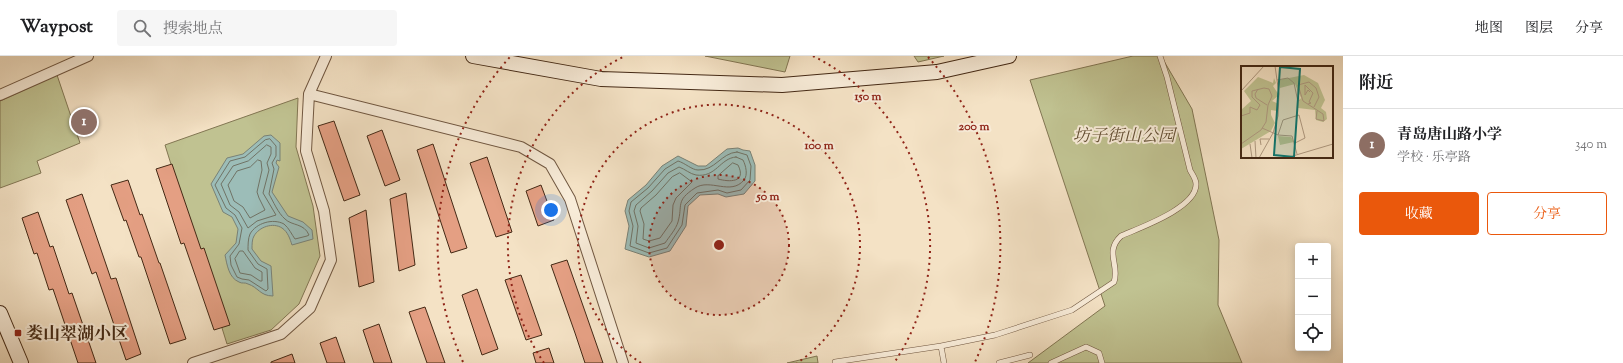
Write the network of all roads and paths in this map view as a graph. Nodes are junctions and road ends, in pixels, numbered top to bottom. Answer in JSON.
{"nodes":[{"id":1,"x":88,"y":56,"type":"edge"},
{"id":2,"x":326,"y":56,"type":"edge"},
{"id":3,"x":473,"y":56,"type":"edge"},
{"id":4,"x":519,"y":56,"type":"edge"},
{"id":5,"x":974,"y":56,"type":"edge"},
{"id":6,"x":1009,"y":56,"type":"edge"},
{"id":7,"x":1160,"y":56,"type":"edge"},
{"id":8,"x":308,"y":94,"type":"junction"},
{"id":9,"x":0,"y":95,"type":"edge"},
{"id":10,"x":0,"y":313,"type":"edge"},
{"id":11,"x":941,"y":346,"type":"junction"},
{"id":12,"x":1030,"y":355,"type":"dead end"},
{"id":13,"x":210,"y":360,"type":"edge"},
{"id":14,"x":835,"y":362,"type":"dead end"},
{"id":15,"x":21,"y":363,"type":"edge"},
{"id":16,"x":193,"y":363,"type":"edge"},
{"id":17,"x":624,"y":363,"type":"edge"},
{"id":18,"x":944,"y":363,"type":"edge"},
{"id":19,"x":1000,"y":363,"type":"edge"},
{"id":20,"x":1051,"y":363,"type":"edge"},
{"id":21,"x":1102,"y":363,"type":"edge"}],
"edges":[{"from":1,"to":9,"type":"street"},
{"from":2,"to":8,"type":"street"},
{"from":3,"to":6,"type":"main road"},
{"from":4,"to":5,"type":"main road"},
{"from":7,"to":11,"type":"lane"},
{"from":8,"to":13,"type":"street"},
{"from":8,"to":17,"type":"street"},
{"from":10,"to":15,"type":"main road"},
{"from":11,"to":14,"type":"lane"},
{"from":11,"to":18,"type":"lane"},
{"from":12,"to":19,"type":"lane"},
{"from":13,"to":16,"type":"street"},
{"from":20,"to":21,"type":"lane"}]}
